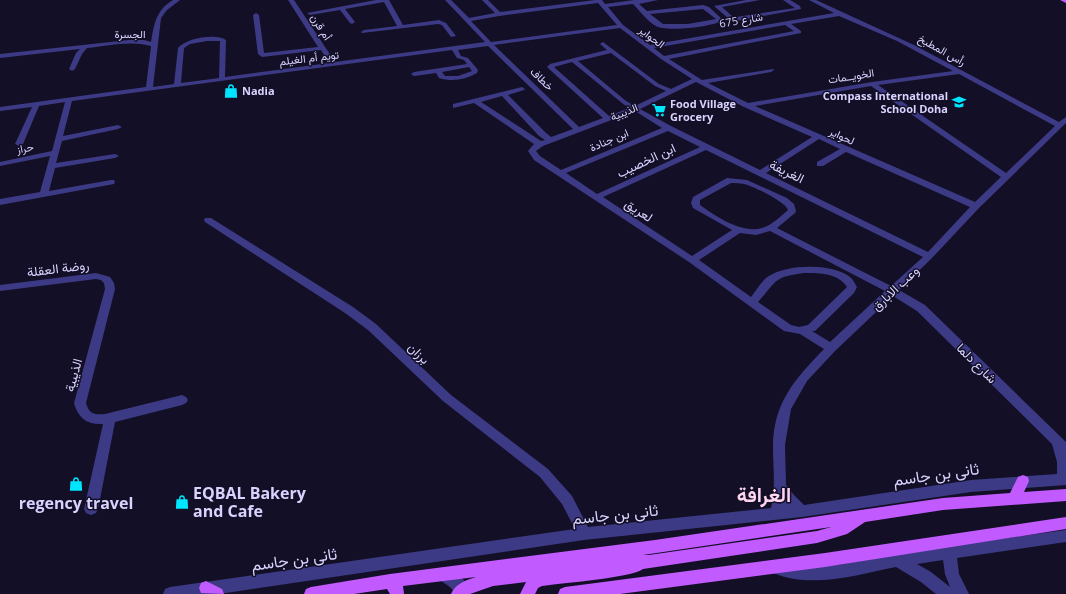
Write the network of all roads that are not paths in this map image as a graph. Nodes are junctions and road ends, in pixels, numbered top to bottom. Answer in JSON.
{"nodes":[{"id":1,"x":177,"y":0,"type":"edge"},
{"id":2,"x":291,"y":0,"type":"edge"},
{"id":3,"x":343,"y":0,"type":"edge"},
{"id":4,"x":386,"y":0,"type":"edge"},
{"id":5,"x":448,"y":0,"type":"edge"},
{"id":6,"x":485,"y":0,"type":"edge"},
{"id":7,"x":655,"y":0,"type":"edge"},
{"id":8,"x":757,"y":0,"type":"edge"},
{"id":9,"x":786,"y":0,"type":"edge"},
{"id":10,"x":812,"y":0,"type":"edge"},
{"id":11,"x":1063,"y":0,"type":"edge"},
{"id":12,"x":1066,"y":1,"type":"edge"},
{"id":13,"x":601,"y":2,"type":"edge"},
{"id":14,"x":636,"y":2,"type":"junction"},
{"id":15,"x":345,"y":7,"type":"junction"},
{"id":16,"x":645,"y":11,"type":"junction"},
{"id":17,"x":310,"y":13,"type":"dead end"},
{"id":18,"x":499,"y":14,"type":"junction"},
{"id":19,"x":839,"y":14,"type":"junction"},
{"id":20,"x":256,"y":15,"type":"dead end"},
{"id":21,"x":468,"y":20,"type":"junction"},
{"id":22,"x":352,"y":22,"type":"dead end"},
{"id":23,"x":786,"y":22,"type":"junction"},
{"id":24,"x":621,"y":26,"type":"junction"},
{"id":25,"x":401,"y":27,"type":"junction"},
{"id":26,"x":364,"y":32,"type":"dead end"},
{"id":27,"x":453,"y":36,"type":"dead end"},
{"id":28,"x":490,"y":44,"type":"junction"},
{"id":29,"x":604,"y":44,"type":"dead end"},
{"id":30,"x":154,"y":45,"type":"junction"},
{"id":31,"x":464,"y":47,"type":"junction"},
{"id":32,"x":648,"y":47,"type":"junction"},
{"id":33,"x":322,"y":48,"type":"junction"},
{"id":34,"x":454,"y":48,"type":"junction"},
{"id":35,"x":81,"y":49,"type":"junction"},
{"id":36,"x":612,"y":51,"type":"junction"},
{"id":37,"x":0,"y":56,"type":"edge"},
{"id":38,"x":664,"y":59,"type":"junction"},
{"id":39,"x":573,"y":60,"type":"junction"},
{"id":40,"x":468,"y":62,"type":"junction"},
{"id":41,"x":333,"y":64,"type":"junction"},
{"id":42,"x":72,"y":69,"type":"dead end"},
{"id":43,"x":771,"y":70,"type":"dead end"},
{"id":44,"x":438,"y":72,"type":"junction"},
{"id":45,"x":960,"y":72,"type":"junction"},
{"id":46,"x":414,"y":74,"type":"dead end"},
{"id":47,"x":222,"y":79,"type":"junction"},
{"id":48,"x":699,"y":80,"type":"junction"},
{"id":49,"x":872,"y":84,"type":"junction"},
{"id":50,"x":177,"y":85,"type":"junction"},
{"id":51,"x":149,"y":89,"type":"junction"},
{"id":52,"x":522,"y":90,"type":"dead end"},
{"id":53,"x":671,"y":92,"type":"junction"},
{"id":54,"x":504,"y":94,"type":"junction"},
{"id":55,"x":69,"y":101,"type":"junction"},
{"id":56,"x":475,"y":101,"type":"junction"},
{"id":57,"x":36,"y":105,"type":"junction"},
{"id":58,"x":747,"y":105,"type":"junction"},
{"id":59,"x":456,"y":106,"type":"dead end"},
{"id":60,"x":0,"y":109,"type":"edge"},
{"id":61,"x":634,"y":109,"type":"junction"},
{"id":62,"x":608,"y":119,"type":"junction"},
{"id":63,"x":1062,"y":122,"type":"edge"},
{"id":64,"x":118,"y":127,"type":"dead end"},
{"id":65,"x":537,"y":128,"type":"junction"},
{"id":66,"x":668,"y":128,"type":"junction"},
{"id":67,"x":578,"y":130,"type":"junction"},
{"id":68,"x":523,"y":134,"type":"junction"},
{"id":69,"x":818,"y":137,"type":"junction"},
{"id":70,"x":59,"y":139,"type":"junction"},
{"id":71,"x":550,"y":140,"type":"junction"},
{"id":72,"x":20,"y":144,"type":"dead end"},
{"id":73,"x":540,"y":144,"type":"junction"},
{"id":74,"x":706,"y":147,"type":"junction"},
{"id":75,"x":846,"y":149,"type":"junction"},
{"id":76,"x":55,"y":153,"type":"junction"},
{"id":77,"x":115,"y":156,"type":"dead end"},
{"id":78,"x":0,"y":164,"type":"edge"},
{"id":79,"x":820,"y":164,"type":"dead end"},
{"id":80,"x":52,"y":166,"type":"junction"},
{"id":81,"x":560,"y":173,"type":"junction"},
{"id":82,"x":760,"y":173,"type":"junction"},
{"id":83,"x":1006,"y":178,"type":"junction"},
{"id":84,"x":111,"y":182,"type":"dead end"},
{"id":85,"x":44,"y":194,"type":"junction"},
{"id":86,"x":597,"y":197,"type":"junction"},
{"id":87,"x":0,"y":202,"type":"edge"},
{"id":88,"x":976,"y":206,"type":"junction"},
{"id":89,"x":208,"y":220,"type":"dead end"},
{"id":90,"x":771,"y":228,"type":"junction"},
{"id":91,"x":738,"y":230,"type":"junction"},
{"id":92,"x":929,"y":256,"type":"junction"},
{"id":93,"x":692,"y":260,"type":"junction"},
{"id":94,"x":837,"y":263,"type":"junction"},
{"id":95,"x":829,"y":271,"type":"junction"},
{"id":96,"x":0,"y":289,"type":"edge"},
{"id":97,"x":110,"y":289,"type":"joint"},
{"id":98,"x":891,"y":291,"type":"junction"},
{"id":99,"x":751,"y":302,"type":"junction"},
{"id":100,"x":803,"y":331,"type":"junction"},
{"id":101,"x":831,"y":348,"type":"junction"},
{"id":102,"x":182,"y":400,"type":"dead end"},
{"id":103,"x":110,"y":418,"type":"junction"},
{"id":104,"x":1062,"y":446,"type":"edge"},
{"id":105,"x":1065,"y":479,"type":"edge"},
{"id":106,"x":1023,"y":481,"type":"junction"},
{"id":107,"x":779,"y":485,"type":"junction"},
{"id":108,"x":1066,"y":495,"type":"edge"},
{"id":109,"x":1014,"y":499,"type":"junction"},
{"id":110,"x":92,"y":510,"type":"dead end"},
{"id":111,"x":802,"y":511,"type":"junction"},
{"id":112,"x":777,"y":513,"type":"junction"},
{"id":113,"x":863,"y":515,"type":"junction"},
{"id":114,"x":1066,"y":523,"type":"edge"},
{"id":115,"x":584,"y":534,"type":"junction"},
{"id":116,"x":1066,"y":536,"type":"edge"},
{"id":117,"x":950,"y":553,"type":"junction"},
{"id":118,"x":897,"y":560,"type":"junction"},
{"id":119,"x":649,"y":562,"type":"junction"},
{"id":120,"x":772,"y":566,"type":"junction"},
{"id":121,"x":443,"y":574,"type":"junction"},
{"id":122,"x":390,"y":581,"type":"junction"},
{"id":123,"x":212,"y":591,"type":"edge"},
{"id":124,"x":461,"y":593,"type":"edge"},
{"id":125,"x":170,"y":594,"type":"edge"},
{"id":126,"x":311,"y":594,"type":"edge"},
{"id":127,"x":397,"y":594,"type":"edge"},
{"id":128,"x":527,"y":594,"type":"edge"},
{"id":129,"x":565,"y":594,"type":"edge"},
{"id":130,"x":947,"y":594,"type":"edge"},
{"id":131,"x":962,"y":594,"type":"edge"}],
"edges":[{"from":1,"to":30,"type":"street"},
{"from":2,"to":33,"type":"street","name":"أم قرن"},
{"from":3,"to":15,"type":"street"},
{"from":4,"to":15,"type":"street"},
{"from":4,"to":25,"type":"street"},
{"from":5,"to":21,"type":"street","name":"خطاف"},
{"from":6,"to":18,"type":"street"},
{"from":7,"to":14,"type":"street"},
{"from":8,"to":9,"type":"street"},
{"from":10,"to":19,"type":"street","name":"رأس المطبخ"},
{"from":11,"to":12,"type":"main road"},
{"from":13,"to":14,"type":"street"},
{"from":13,"to":18,"type":"street"},
{"from":13,"to":24,"type":"street","name":"الحواير"},
{"from":14,"to":16,"type":"street"},
{"from":15,"to":17,"type":"street"},
{"from":15,"to":22,"type":"street"},
{"from":16,"to":16,"type":"street"},
{"from":18,"to":21,"type":"street"},
{"from":19,"to":23,"type":"street","name":"شارع 675"},
{"from":19,"to":45,"type":"street","name":"رأس المطبخ"},
{"from":20,"to":33,"type":"street"},
{"from":21,"to":28,"type":"street","name":"خطاف"},
{"from":23,"to":32,"type":"street","name":"شارع 675"},
{"from":23,"to":38,"type":"street"},
{"from":24,"to":28,"type":"street","name":"تويم أم الغيلم"},
{"from":24,"to":32,"type":"street","name":"الحواير"},
{"from":25,"to":26,"type":"street"},
{"from":25,"to":27,"type":"street"},
{"from":28,"to":31,"type":"street","name":"تويم أم الغيلم"},
{"from":28,"to":67,"type":"street","name":"خطاف"},
{"from":29,"to":36,"type":"street"},
{"from":30,"to":35,"type":"street","name":"الجسرة"},
{"from":30,"to":51,"type":"street","name":"الجسرة"},
{"from":31,"to":34,"type":"street","name":"تويم أم الغيلم"},
{"from":31,"to":40,"type":"street"},
{"from":32,"to":38,"type":"street","name":"الحواير"},
{"from":33,"to":41,"type":"street","name":"أم قرن"},
{"from":34,"to":40,"type":"street"},
{"from":34,"to":41,"type":"street","name":"تويم أم الغيلم"},
{"from":35,"to":37,"type":"street","name":"الجسرة"},
{"from":35,"to":42,"type":"street"},
{"from":36,"to":39,"type":"street"},
{"from":36,"to":53,"type":"street"},
{"from":38,"to":48,"type":"street","name":"الحواير"},
{"from":39,"to":61,"type":"street","name":"الغريفة"},
{"from":39,"to":62,"type":"street"},
{"from":40,"to":44,"type":"street"},
{"from":40,"to":44,"type":"street"},
{"from":41,"to":47,"type":"street","name":"تويم أم الغيلم"},
{"from":43,"to":48,"type":"street","name":"الذيبية"},
{"from":44,"to":46,"type":"street"},
{"from":45,"to":49,"type":"street","name":"الخويــمات"},
{"from":45,"to":63,"type":"street","name":"رأس المطبخ"},
{"from":47,"to":50,"type":"street","name":"تويم أم الغيلم"},
{"from":47,"to":50,"type":"street"},
{"from":48,"to":53,"type":"street","name":"الذيبية"},
{"from":48,"to":58,"type":"street","name":"لحواير"},
{"from":49,"to":58,"type":"street","name":"الخويــمات"},
{"from":49,"to":83,"type":"street"},
{"from":50,"to":51,"type":"street","name":"تويم أم الغيلم"},
{"from":51,"to":55,"type":"street","name":"تويم أم الغيلم"},
{"from":52,"to":54,"type":"street"},
{"from":53,"to":61,"type":"street","name":"الذيبية"},
{"from":54,"to":56,"type":"street"},
{"from":54,"to":65,"type":"street"},
{"from":55,"to":57,"type":"street","name":"تويم أم الغيلم"},
{"from":55,"to":70,"type":"street"},
{"from":56,"to":59,"type":"street"},
{"from":56,"to":68,"type":"street"},
{"from":57,"to":60,"type":"street","name":"تويم أم الغيلم"},
{"from":57,"to":72,"type":"street"},
{"from":58,"to":69,"type":"street","name":"لحواير"},
{"from":61,"to":62,"type":"street","name":"الذيبية"},
{"from":61,"to":66,"type":"street","name":"الغريفة"},
{"from":62,"to":67,"type":"street","name":"الذيبية"},
{"from":63,"to":83,"type":"street","name":"وعب الابارق"},
{"from":64,"to":70,"type":"street"},
{"from":65,"to":68,"type":"street"},
{"from":65,"to":71,"type":"street"},
{"from":66,"to":74,"type":"street","name":"الغريفة"},
{"from":66,"to":81,"type":"street","name":"ابن جنادة"},
{"from":67,"to":71,"type":"street","name":"الذيبية"},
{"from":68,"to":73,"type":"street"},
{"from":69,"to":75,"type":"street","name":"لحواير"},
{"from":69,"to":82,"type":"street"},
{"from":70,"to":76,"type":"street"},
{"from":71,"to":73,"type":"street"},
{"from":73,"to":81,"type":"street","name":"لعريق"},
{"from":74,"to":82,"type":"street","name":"الغريفة"},
{"from":74,"to":86,"type":"street","name":"ابن الخصيب"},
{"from":75,"to":79,"type":"street"},
{"from":75,"to":88,"type":"street","name":"لحواير"},
{"from":76,"to":78,"type":"street","name":"حراز"},
{"from":76,"to":80,"type":"street"},
{"from":77,"to":80,"type":"street"},
{"from":80,"to":85,"type":"street"},
{"from":81,"to":86,"type":"street","name":"لعريق"},
{"from":82,"to":92,"type":"street","name":"الغريفة"},
{"from":83,"to":88,"type":"street","name":"وعب الابارق"},
{"from":84,"to":85,"type":"street"},
{"from":85,"to":87,"type":"street"},
{"from":86,"to":93,"type":"street","name":"لعريق"},
{"from":88,"to":92,"type":"street","name":"وعب الابارق"},
{"from":89,"to":115,"type":"street","name":"برزان"},
{"from":90,"to":91,"type":"street"},
{"from":90,"to":91,"type":"street"},
{"from":90,"to":94,"type":"street","name":"شارع دلما"},
{"from":91,"to":93,"type":"street"},
{"from":92,"to":98,"type":"street","name":"وعب الابارق"},
{"from":93,"to":99,"type":"street","name":"لعريق"},
{"from":94,"to":95,"type":"street"},
{"from":94,"to":98,"type":"street","name":"شارع دلما"},
{"from":95,"to":99,"type":"street"},
{"from":95,"to":100,"type":"street"},
{"from":96,"to":97,"type":"street","name":"روضة العقلة"},
{"from":97,"to":103,"type":"street","name":"الذيبية"},
{"from":98,"to":101,"type":"street","name":"وعب الابارق"},
{"from":98,"to":104,"type":"street","name":"شارع دلما"},
{"from":99,"to":100,"type":"street","name":"لعريق"},
{"from":100,"to":101,"type":"street","name":"لعريق"},
{"from":101,"to":107,"type":"street","name":"وعب الابارق"},
{"from":102,"to":103,"type":"street","name":"الذيبية"},
{"from":103,"to":110,"type":"street"},
{"from":104,"to":105,"type":"street","name":"شارع دلما"},
{"from":105,"to":106,"type":"street","name":"ثانى بن جاسم"},
{"from":106,"to":109,"type":"main road"},
{"from":106,"to":111,"type":"street","name":"ثانى بن جاسم"},
{"from":107,"to":111,"type":"street"},
{"from":107,"to":112,"type":"street","name":"وعب الابارق"},
{"from":108,"to":109,"type":"main road"},
{"from":109,"to":113,"type":"main road"},
{"from":111,"to":112,"type":"street","name":"ثانى بن جاسم"},
{"from":112,"to":115,"type":"street","name":"ثانى بن جاسم"},
{"from":113,"to":119,"type":"main road"},
{"from":113,"to":121,"type":"main road"},
{"from":114,"to":120,"type":"main road"},
{"from":115,"to":123,"type":"street","name":"ثانى بن جاسم"},
{"from":116,"to":117,"type":"street"},
{"from":117,"to":118,"type":"street"},
{"from":117,"to":131,"type":"street"},
{"from":118,"to":120,"type":"street"},
{"from":118,"to":130,"type":"street"},
{"from":119,"to":124,"type":"main road"},
{"from":119,"to":128,"type":"main road"},
{"from":120,"to":129,"type":"main road"},
{"from":121,"to":122,"type":"main road"},
{"from":121,"to":124,"type":"street"},
{"from":122,"to":126,"type":"main road"},
{"from":122,"to":127,"type":"main road"},
{"from":123,"to":125,"type":"street","name":"ثانى بن جاسم"}]}
